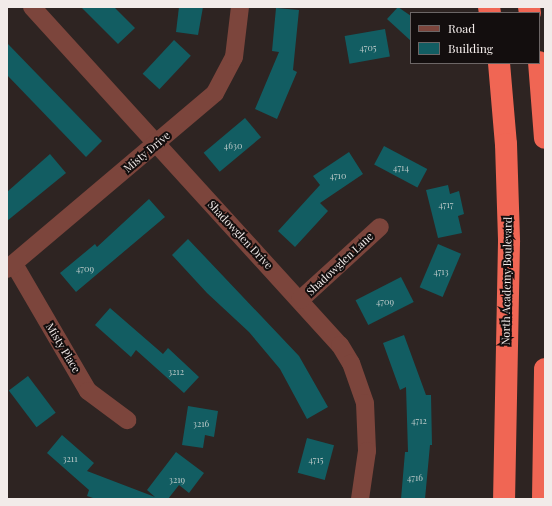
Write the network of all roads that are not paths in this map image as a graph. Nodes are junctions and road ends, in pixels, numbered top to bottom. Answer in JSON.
{"nodes":[{"id":1,"x":32,"y":7,"type":"edge"},
{"id":2,"x":240,"y":7,"type":"edge"},
{"id":3,"x":499,"y":64,"type":"edge"},
{"id":4,"x":541,"y":66,"type":"edge"},
{"id":5,"x":545,"y":138,"type":"edge"},
{"id":6,"x":156,"y":144,"type":"junction"},
{"id":7,"x":380,"y":227,"type":"dead end"},
{"id":8,"x":10,"y":267,"type":"edge"},
{"id":9,"x":300,"y":300,"type":"junction"},
{"id":10,"x":545,"y":369,"type":"edge"},
{"id":11,"x":127,"y":420,"type":"dead end"},
{"id":12,"x":360,"y":499,"type":"edge"},
{"id":13,"x":504,"y":499,"type":"edge"},
{"id":14,"x":543,"y":499,"type":"edge"}],
"edges":[{"from":1,"to":6,"type":"street","name":"Shadowglen Drive"},
{"from":2,"to":6,"type":"street","name":"Misty Drive"},
{"from":3,"to":13,"type":"highway","name":"North Academy Boulevard"},
{"from":4,"to":5,"type":"highway"},
{"from":6,"to":8,"type":"street","name":"Misty Drive"},
{"from":6,"to":9,"type":"street","name":"Shadowglen Drive"},
{"from":7,"to":9,"type":"street","name":"Shadowglen Lane"},
{"from":8,"to":11,"type":"street","name":"Misty Place"},
{"from":9,"to":12,"type":"street","name":"Shadowglen Drive"},
{"from":10,"to":14,"type":"highway"}]}
